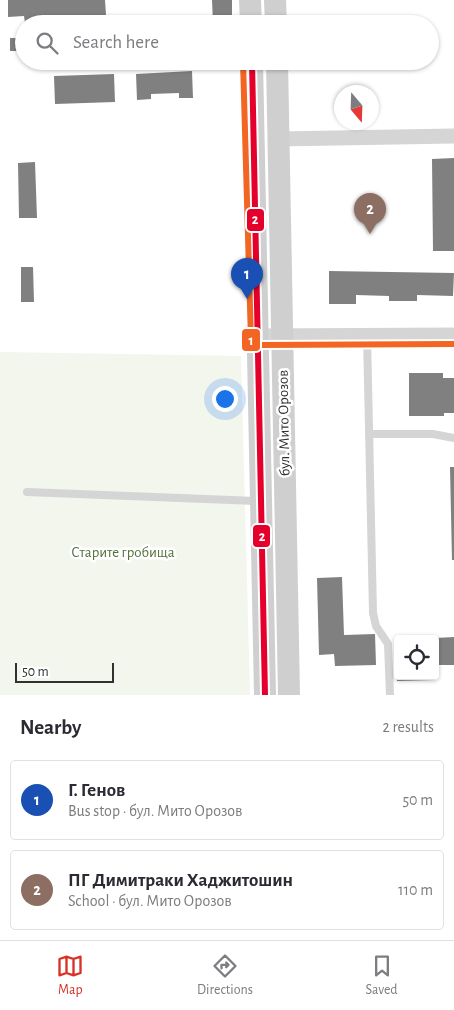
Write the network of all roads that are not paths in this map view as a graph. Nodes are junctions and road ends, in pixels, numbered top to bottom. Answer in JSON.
{"nodes":[{"id":1,"x":250,"y":0,"type":"edge"},
{"id":2,"x":275,"y":0,"type":"edge"},
{"id":3,"x":251,"y":15,"type":"edge"},
{"id":4,"x":276,"y":15,"type":"edge"},
{"id":5,"x":252,"y":70,"type":"edge"},
{"id":6,"x":277,"y":70,"type":"edge"},
{"id":7,"x":454,"y":136,"type":"edge"},
{"id":8,"x":278,"y":139,"type":"junction"},
{"id":9,"x":454,"y":335,"type":"edge"},
{"id":10,"x":258,"y":336,"type":"junction"},
{"id":11,"x":282,"y":336,"type":"junction"},
{"id":12,"x":367,"y":336,"type":"junction"},
{"id":13,"x":369,"y":434,"type":"junction"},
{"id":14,"x":454,"y":438,"type":"edge"},
{"id":15,"x":27,"y":492,"type":"dead end"},
{"id":16,"x":261,"y":502,"type":"junction"},
{"id":17,"x":266,"y":695,"type":"edge"},
{"id":18,"x":289,"y":695,"type":"edge"},
{"id":19,"x":390,"y":695,"type":"edge"}],
"edges":[{"from":1,"to":3,"type":"main road"},
{"from":2,"to":4,"type":"main road"},
{"from":5,"to":10,"type":"main road","name":"бул. Мито Орозов"},
{"from":6,"to":8,"type":"main road","name":"бул. Мито Орозов"},
{"from":7,"to":8,"type":"street"},
{"from":8,"to":11,"type":"main road","name":"бул. Мито Орозов"},
{"from":9,"to":12,"type":"street"},
{"from":10,"to":11,"type":"street"},
{"from":10,"to":16,"type":"main road","name":"бул. Мито Орозов"},
{"from":11,"to":12,"type":"street"},
{"from":11,"to":18,"type":"main road","name":"бул. Мито Орозов"},
{"from":12,"to":13,"type":"lane"},
{"from":13,"to":14,"type":"lane"},
{"from":13,"to":19,"type":"lane"},
{"from":15,"to":16,"type":"lane"},
{"from":16,"to":17,"type":"main road","name":"бул. Мито Орозов"}]}
